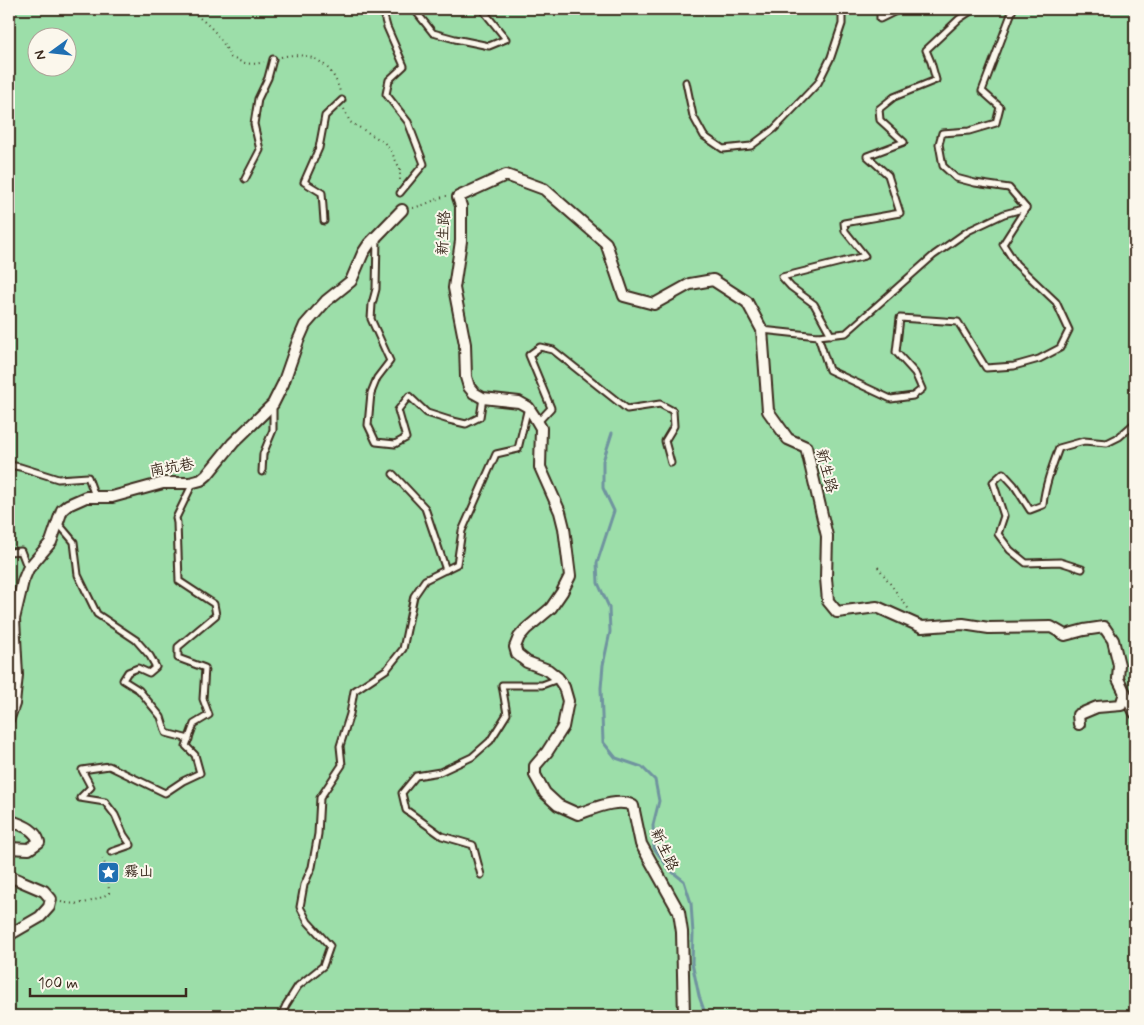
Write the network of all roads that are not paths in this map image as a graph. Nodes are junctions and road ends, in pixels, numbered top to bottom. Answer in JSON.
{"nodes":[{"id":1,"x":382,"y":9,"type":"edge"},
{"id":2,"x":414,"y":9,"type":"edge"},
{"id":3,"x":482,"y":9,"type":"edge"},
{"id":4,"x":842,"y":9,"type":"edge"},
{"id":5,"x":880,"y":9,"type":"edge"},
{"id":6,"x":898,"y":9,"type":"edge"},
{"id":7,"x":974,"y":9,"type":"edge"},
{"id":8,"x":1013,"y":9,"type":"edge"},
{"id":9,"x":273,"y":60,"type":"road end"},
{"id":10,"x":686,"y":82,"type":"dead end"},
{"id":11,"x":342,"y":100,"type":"road end"},
{"id":12,"x":246,"y":179,"type":"dead end"},
{"id":13,"x":400,"y":193,"type":"road end"},
{"id":14,"x":1026,"y":208,"type":"junction"},
{"id":15,"x":402,"y":210,"type":"road end"},
{"id":16,"x":324,"y":221,"type":"dead end"},
{"id":17,"x":377,"y":236,"type":"junction"},
{"id":18,"x":762,"y":330,"type":"junction"},
{"id":19,"x":831,"y":335,"type":"junction"},
{"id":20,"x":818,"y":336,"type":"junction"},
{"id":21,"x":483,"y":398,"type":"junction"},
{"id":22,"x":273,"y":404,"type":"junction"},
{"id":23,"x":528,"y":407,"type":"junction"},
{"id":24,"x":538,"y":422,"type":"junction"},
{"id":25,"x":1135,"y":423,"type":"edge"},
{"id":26,"x":671,"y":463,"type":"dead end"},
{"id":27,"x":9,"y":465,"type":"edge"},
{"id":28,"x":262,"y":472,"type":"dead end"},
{"id":29,"x":393,"y":474,"type":"dead end"},
{"id":30,"x":194,"y":482,"type":"junction"},
{"id":31,"x":95,"y":497,"type":"junction"},
{"id":32,"x":58,"y":522,"type":"junction"},
{"id":33,"x":9,"y":552,"type":"edge"},
{"id":34,"x":28,"y":569,"type":"junction"},
{"id":35,"x":1082,"y":569,"type":"dead end"},
{"id":36,"x":446,"y":570,"type":"junction"},
{"id":37,"x":558,"y":678,"type":"junction"},
{"id":38,"x":1125,"y":693,"type":"junction"},
{"id":39,"x":1135,"y":713,"type":"edge"},
{"id":40,"x":9,"y":718,"type":"edge"},
{"id":41,"x":1079,"y":724,"type":"dead end"},
{"id":42,"x":189,"y":739,"type":"junction"},
{"id":43,"x":9,"y":820,"type":"edge"},
{"id":44,"x":9,"y":848,"type":"edge"},
{"id":45,"x":111,"y":852,"type":"dead end"},
{"id":46,"x":9,"y":876,"type":"edge"},
{"id":47,"x":481,"y":876,"type":"dead end"},
{"id":48,"x":9,"y":935,"type":"edge"},
{"id":49,"x":281,"y":1016,"type":"edge"},
{"id":50,"x":684,"y":1016,"type":"edge"}],
"edges":[{"from":1,"to":13,"type":"lane"},
{"from":2,"to":3,"type":"lane"},
{"from":4,"to":10,"type":"lane"},
{"from":5,"to":6,"type":"lane"},
{"from":7,"to":19,"type":"lane"},
{"from":8,"to":14,"type":"lane"},
{"from":9,"to":12,"type":"lane"},
{"from":11,"to":16,"type":"lane"},
{"from":14,"to":19,"type":"lane"},
{"from":14,"to":20,"type":"lane"},
{"from":15,"to":17,"type":"street","name":"南坑巷"},
{"from":17,"to":21,"type":"lane"},
{"from":17,"to":22,"type":"street","name":"南坑巷"},
{"from":18,"to":20,"type":"lane"},
{"from":18,"to":21,"type":"street","name":"新生路"},
{"from":18,"to":38,"type":"street","name":"新生路"},
{"from":19,"to":20,"type":"lane"},
{"from":21,"to":23,"type":"street"},
{"from":22,"to":28,"type":"lane"},
{"from":22,"to":30,"type":"street","name":"南坑巷"},
{"from":23,"to":24,"type":"street"},
{"from":23,"to":36,"type":"lane"},
{"from":24,"to":26,"type":"lane"},
{"from":24,"to":37,"type":"street"},
{"from":25,"to":35,"type":"lane"},
{"from":27,"to":31,"type":"lane"},
{"from":29,"to":36,"type":"lane"},
{"from":30,"to":31,"type":"street","name":"南坑巷"},
{"from":30,"to":42,"type":"lane"},
{"from":31,"to":32,"type":"street","name":"南坑巷"},
{"from":32,"to":34,"type":"street","name":"南坑巷"},
{"from":32,"to":42,"type":"lane"},
{"from":33,"to":34,"type":"lane"},
{"from":34,"to":40,"type":"street","name":"南坑巷"},
{"from":36,"to":49,"type":"lane"},
{"from":37,"to":47,"type":"lane"},
{"from":37,"to":50,"type":"street","name":"新生路"},
{"from":38,"to":39,"type":"street","name":"新生路"},
{"from":38,"to":41,"type":"street"},
{"from":42,"to":45,"type":"lane"},
{"from":43,"to":44,"type":"street"},
{"from":46,"to":48,"type":"street"}]}
